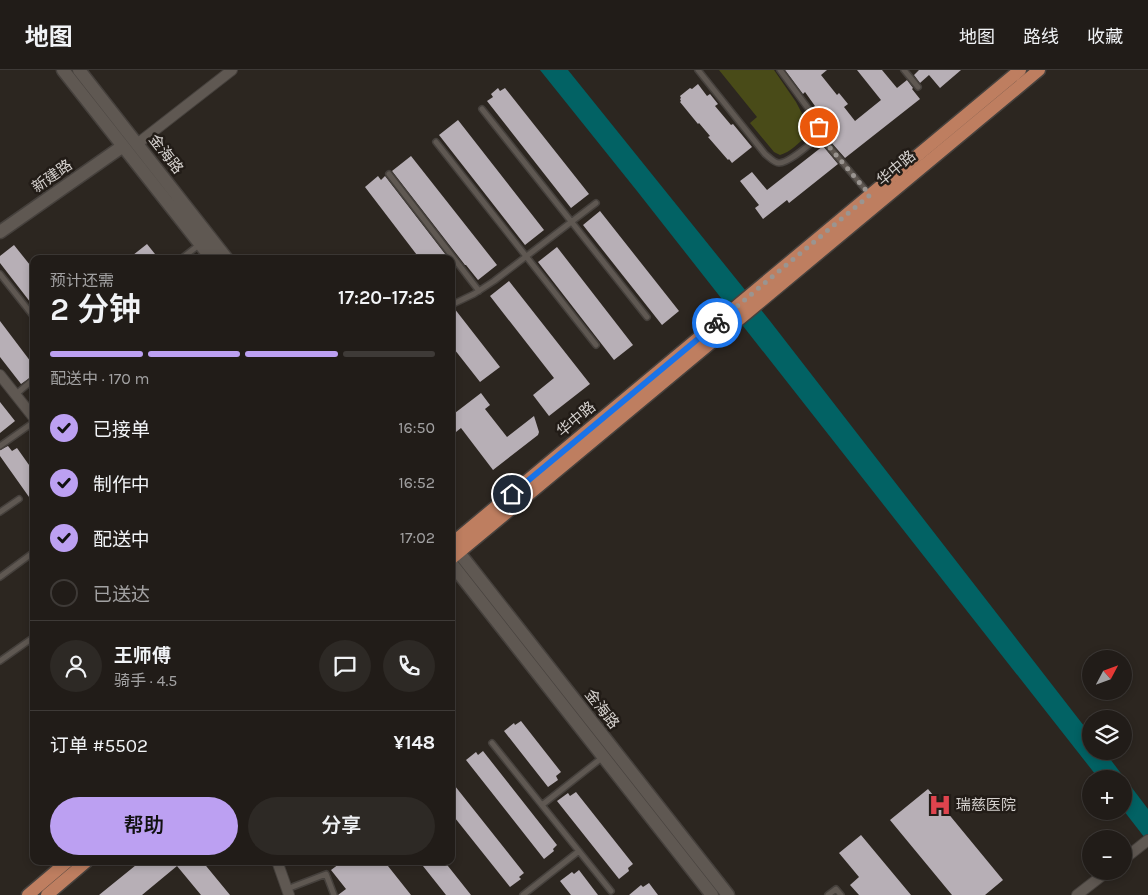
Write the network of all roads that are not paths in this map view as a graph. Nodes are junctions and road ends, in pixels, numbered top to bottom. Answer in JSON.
{"nodes":[{"id":1,"x":63,"y":70,"type":"edge"},
{"id":2,"x":79,"y":70,"type":"edge"},
{"id":3,"x":232,"y":70,"type":"edge"},
{"id":4,"x":698,"y":70,"type":"edge"},
{"id":5,"x":780,"y":70,"type":"edge"},
{"id":6,"x":904,"y":70,"type":"edge"},
{"id":7,"x":1039,"y":70,"type":"edge"},
{"id":8,"x":1015,"y":72,"type":"edge"},
{"id":9,"x":918,"y":87,"type":"dead end"},
{"id":10,"x":482,"y":109,"type":"dead end"},
{"id":11,"x":820,"y":136,"type":"junction"},
{"id":12,"x":436,"y":142,"type":"dead end"},
{"id":13,"x":137,"y":144,"type":"junction"},
{"id":14,"x":123,"y":146,"type":"junction"},
{"id":15,"x":389,"y":174,"type":"dead end"},
{"id":16,"x":870,"y":195,"type":"junction"},
{"id":17,"x":596,"y":203,"type":"dead end"},
{"id":18,"x":572,"y":222,"type":"junction"},
{"id":19,"x":0,"y":232,"type":"edge"},
{"id":20,"x":200,"y":244,"type":"junction"},
{"id":21,"x":187,"y":255,"type":"edge"},
{"id":22,"x":209,"y":255,"type":"edge"},
{"id":23,"x":224,"y":255,"type":"edge"},
{"id":24,"x":451,"y":255,"type":"edge"},
{"id":25,"x":526,"y":256,"type":"junction"},
{"id":26,"x":455,"y":260,"type":"edge"},
{"id":27,"x":0,"y":274,"type":"edge"},
{"id":28,"x":479,"y":291,"type":"junction"},
{"id":29,"x":455,"y":303,"type":"edge"},
{"id":30,"x":30,"y":312,"type":"edge"},
{"id":31,"x":647,"y":317,"type":"dead end"},
{"id":32,"x":596,"y":345,"type":"dead end"},
{"id":33,"x":0,"y":375,"type":"edge"},
{"id":34,"x":30,"y":382,"type":"edge"},
{"id":35,"x":15,"y":395,"type":"junction"},
{"id":36,"x":30,"y":415,"type":"edge"},
{"id":37,"x":30,"y":423,"type":"edge"},
{"id":38,"x":0,"y":446,"type":"edge"},
{"id":39,"x":19,"y":499,"type":"dead end"},
{"id":40,"x":0,"y":512,"type":"edge"},
{"id":41,"x":455,"y":549,"type":"edge"},
{"id":42,"x":455,"y":549,"type":"edge"},
{"id":43,"x":455,"y":554,"type":"edge"},
{"id":44,"x":455,"y":554,"type":"edge"},
{"id":45,"x":30,"y":555,"type":"edge"},
{"id":46,"x":0,"y":577,"type":"edge"},
{"id":47,"x":30,"y":640,"type":"edge"},
{"id":48,"x":0,"y":661,"type":"edge"},
{"id":49,"x":492,"y":743,"type":"dead end"},
{"id":50,"x":603,"y":756,"type":"junction"},
{"id":51,"x":542,"y":805,"type":"junction"},
{"id":52,"x":1148,"y":840,"type":"edge"},
{"id":53,"x":578,"y":851,"type":"junction"},
{"id":54,"x":1132,"y":853,"type":"edge"},
{"id":55,"x":63,"y":865,"type":"edge"},
{"id":56,"x":83,"y":865,"type":"edge"},
{"id":57,"x":278,"y":865,"type":"edge"},
{"id":58,"x":1096,"y":880,"type":"edge"},
{"id":59,"x":611,"y":891,"type":"dead end"},
{"id":60,"x":288,"y":892,"type":"edge"},
{"id":61,"x":49,"y":894,"type":"edge"},
{"id":62,"x":28,"y":895,"type":"edge"},
{"id":63,"x":334,"y":895,"type":"edge"},
{"id":64,"x":524,"y":895,"type":"edge"},
{"id":65,"x":712,"y":895,"type":"edge"},
{"id":66,"x":728,"y":895,"type":"edge"},
{"id":67,"x":828,"y":895,"type":"edge"},
{"id":68,"x":841,"y":895,"type":"edge"},
{"id":69,"x":1077,"y":895,"type":"edge"}],
"edges":[{"from":1,"to":14,"type":"main road","name":"金海路"},
{"from":2,"to":13,"type":"main road","name":"金海路"},
{"from":3,"to":13,"type":"street"},
{"from":4,"to":11,"type":"lane"},
{"from":5,"to":11,"type":"lane"},
{"from":6,"to":9,"type":"lane"},
{"from":7,"to":41,"type":"main road","name":"华中路"},
{"from":8,"to":16,"type":"main road","name":"华中路"},
{"from":10,"to":18,"type":"lane"},
{"from":11,"to":16,"type":"lane"},
{"from":12,"to":25,"type":"lane"},
{"from":13,"to":23,"type":"main road","name":"金海路"},
{"from":14,"to":19,"type":"main road","name":"新建路"},
{"from":14,"to":20,"type":"main road","name":"金海路"},
{"from":15,"to":24,"type":"lane"},
{"from":16,"to":42,"type":"main road","name":"华中路"},
{"from":17,"to":18,"type":"lane"},
{"from":18,"to":25,"type":"lane"},
{"from":18,"to":31,"type":"lane"},
{"from":20,"to":21,"type":"lane"},
{"from":20,"to":22,"type":"main road","name":"金海路"},
{"from":25,"to":28,"type":"lane"},
{"from":25,"to":32,"type":"lane"},
{"from":26,"to":28,"type":"lane"},
{"from":27,"to":30,"type":"lane"},
{"from":28,"to":29,"type":"lane"},
{"from":33,"to":35,"type":"street"},
{"from":34,"to":35,"type":"lane"},
{"from":35,"to":36,"type":"street"},
{"from":37,"to":38,"type":"lane"},
{"from":39,"to":40,"type":"lane"},
{"from":43,"to":50,"type":"main road","name":"金海路"},
{"from":44,"to":66,"type":"main road","name":"金海路"},
{"from":45,"to":46,"type":"lane"},
{"from":47,"to":48,"type":"lane"},
{"from":49,"to":51,"type":"lane"},
{"from":50,"to":51,"type":"lane"},
{"from":50,"to":65,"type":"main road","name":"金海路"},
{"from":51,"to":53,"type":"lane"},
{"from":52,"to":54,"type":"street"},
{"from":53,"to":59,"type":"lane"},
{"from":53,"to":64,"type":"lane"},
{"from":55,"to":62,"type":"main road"},
{"from":56,"to":61,"type":"main road"},
{"from":57,"to":60,"type":"street"},
{"from":58,"to":69,"type":"street"},
{"from":60,"to":63,"type":"lane"},
{"from":67,"to":68,"type":"lane"}]}
